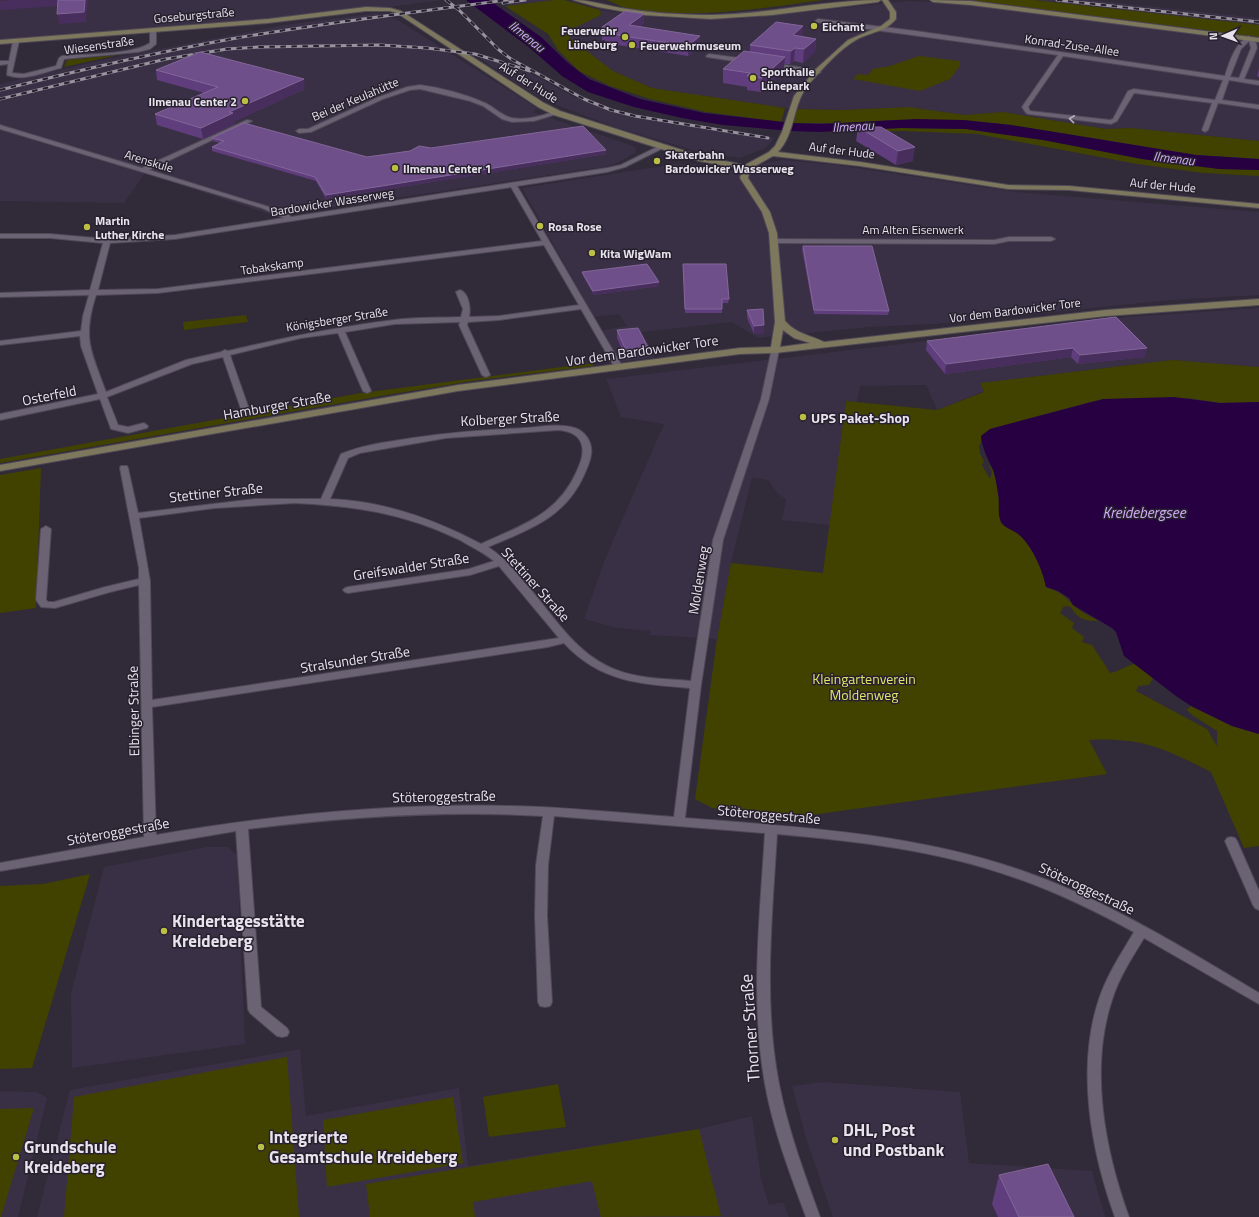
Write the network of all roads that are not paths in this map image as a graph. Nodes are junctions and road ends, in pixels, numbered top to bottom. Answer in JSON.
{"nodes":[{"id":1,"x":576,"y":0,"type":"edge"},
{"id":2,"x":878,"y":0,"type":"edge"},
{"id":3,"x":885,"y":0,"type":"edge"},
{"id":4,"x":933,"y":0,"type":"edge"},
{"id":5,"x":389,"y":9,"type":"joint"},
{"id":6,"x":818,"y":21,"type":"dead end"},
{"id":7,"x":882,"y":28,"type":"junction"},
{"id":8,"x":152,"y":30,"type":"junction"},
{"id":9,"x":1249,"y":38,"type":"junction"},
{"id":10,"x":1259,"y":40,"type":"edge"},
{"id":11,"x":16,"y":41,"type":"junction"},
{"id":12,"x":0,"y":42,"type":"edge"},
{"id":13,"x":1256,"y":47,"type":"edge"},
{"id":14,"x":1062,"y":54,"type":"junction"},
{"id":15,"x":710,"y":56,"type":"dead end"},
{"id":16,"x":12,"y":62,"type":"junction"},
{"id":17,"x":754,"y":62,"type":"edge"},
{"id":18,"x":0,"y":63,"type":"edge"},
{"id":19,"x":766,"y":64,"type":"edge"},
{"id":20,"x":818,"y":72,"type":"junction"},
{"id":21,"x":1227,"y":78,"type":"junction"},
{"id":22,"x":1241,"y":80,"type":"junction"},
{"id":23,"x":1259,"y":83,"type":"edge"},
{"id":24,"x":1217,"y":102,"type":"junction"},
{"id":25,"x":1259,"y":107,"type":"edge"},
{"id":26,"x":557,"y":113,"type":"junction"},
{"id":27,"x":249,"y":121,"type":"dead end"},
{"id":28,"x":0,"y":127,"type":"edge"},
{"id":29,"x":1205,"y":130,"type":"dead end"},
{"id":30,"x":299,"y":131,"type":"dead end"},
{"id":31,"x":661,"y":147,"type":"junction"},
{"id":32,"x":772,"y":154,"type":"junction"},
{"id":33,"x":746,"y":168,"type":"junction"},
{"id":34,"x":143,"y":170,"type":"junction"},
{"id":35,"x":513,"y":185,"type":"junction"},
{"id":36,"x":1259,"y":206,"type":"edge"},
{"id":37,"x":288,"y":220,"type":"junction"},
{"id":38,"x":0,"y":236,"type":"edge"},
{"id":39,"x":1051,"y":239,"type":"dead end"},
{"id":40,"x":107,"y":241,"type":"junction"},
{"id":41,"x":774,"y":241,"type":"junction"},
{"id":42,"x":546,"y":243,"type":"junction"},
{"id":43,"x":460,"y":292,"type":"dead end"},
{"id":44,"x":93,"y":293,"type":"junction"},
{"id":45,"x":0,"y":295,"type":"edge"},
{"id":46,"x":1259,"y":302,"type":"edge"},
{"id":47,"x":583,"y":307,"type":"junction"},
{"id":48,"x":465,"y":319,"type":"junction"},
{"id":49,"x":780,"y":322,"type":"junction"},
{"id":50,"x":340,"y":329,"type":"junction"},
{"id":51,"x":83,"y":333,"type":"junction"},
{"id":52,"x":0,"y":343,"type":"edge"},
{"id":53,"x":827,"y":344,"type":"junction"},
{"id":54,"x":776,"y":350,"type":"junction"},
{"id":55,"x":225,"y":352,"type":"junction"},
{"id":56,"x":618,"y":366,"type":"junction"},
{"id":57,"x":486,"y":375,"type":"dead end"},
{"id":58,"x":560,"y":375,"type":"junction"},
{"id":59,"x":368,"y":391,"type":"dead end"},
{"id":60,"x":104,"y":396,"type":"junction"},
{"id":61,"x":246,"y":412,"type":"dead end"},
{"id":62,"x":0,"y":417,"type":"edge"},
{"id":63,"x":144,"y":426,"type":"dead end"},
{"id":64,"x":0,"y":468,"type":"edge"},
{"id":65,"x":124,"y":468,"type":"dead end"},
{"id":66,"x":325,"y":500,"type":"junction"},
{"id":67,"x":134,"y":516,"type":"junction"},
{"id":68,"x":46,"y":529,"type":"dead end"},
{"id":69,"x":481,"y":547,"type":"junction"},
{"id":70,"x":501,"y":562,"type":"junction"},
{"id":71,"x":145,"y":581,"type":"junction"},
{"id":72,"x":348,"y":590,"type":"dead end"},
{"id":73,"x":567,"y":639,"type":"junction"},
{"id":74,"x":696,"y":685,"type":"junction"},
{"id":75,"x":146,"y":704,"type":"junction"},
{"id":76,"x":549,"y":812,"type":"junction"},
{"id":77,"x":679,"y":822,"type":"junction"},
{"id":78,"x":242,"y":827,"type":"junction"},
{"id":79,"x":771,"y":829,"type":"junction"},
{"id":80,"x":1231,"y":840,"type":"dead end"},
{"id":81,"x":150,"y":841,"type":"junction"},
{"id":82,"x":0,"y":867,"type":"edge"},
{"id":83,"x":1259,"y":905,"type":"edge"},
{"id":84,"x":1142,"y":930,"type":"junction"},
{"id":85,"x":1259,"y":999,"type":"edge"},
{"id":86,"x":545,"y":1002,"type":"dead end"},
{"id":87,"x":282,"y":1032,"type":"dead end"},
{"id":88,"x":813,"y":1217,"type":"edge"},
{"id":89,"x":1122,"y":1217,"type":"edge"}],
"edges":[{"from":1,"to":2,"type":"main road"},
{"from":3,"to":7,"type":"main road"},
{"from":4,"to":9,"type":"main road"},
{"from":5,"to":8,"type":"main road","name":"Goseburgstraße"},
{"from":5,"to":26,"type":"main road","name":"Auf der Hude"},
{"from":6,"to":7,"type":"street","name":"Konrad-Zuse-Allee"},
{"from":7,"to":14,"type":"street","name":"Konrad-Zuse-Allee"},
{"from":7,"to":20,"type":"main road"},
{"from":8,"to":11,"type":"main road","name":"Goseburgstraße"},
{"from":8,"to":16,"type":"street","name":"Wiesenstraße"},
{"from":9,"to":10,"type":"main road"},
{"from":9,"to":13,"type":"street"},
{"from":9,"to":21,"type":"street"},
{"from":11,"to":12,"type":"main road","name":"Goseburgstraße"},
{"from":11,"to":16,"type":"street"},
{"from":13,"to":22,"type":"street"},
{"from":14,"to":21,"type":"street","name":"Konrad-Zuse-Allee"},
{"from":24,"to":14,"type":"street","one_way":true},
{"from":15,"to":17,"type":"street"},
{"from":16,"to":18,"type":"street"},
{"from":19,"to":20,"type":"street"},
{"from":20,"to":32,"type":"main road"},
{"from":21,"to":22,"type":"street","name":"Konrad-Zuse-Allee"},
{"from":21,"to":24,"type":"street"},
{"from":22,"to":23,"type":"street","name":"Konrad-Zuse-Allee"},
{"from":24,"to":25,"type":"street"},
{"from":24,"to":29,"type":"street"},
{"from":26,"to":30,"type":"street","name":"Bei der Keulahütte"},
{"from":26,"to":31,"type":"main road","name":"Auf der Hude"},
{"from":27,"to":34,"type":"street"},
{"from":28,"to":34,"type":"street","name":"Arenskule"},
{"from":31,"to":33,"type":"main road","name":"Auf der Hude"},
{"from":31,"to":35,"type":"street","name":"Bardowicker Wasserweg"},
{"from":32,"to":33,"type":"main road"},
{"from":32,"to":36,"type":"main road","name":"Auf der Hude"},
{"from":33,"to":41,"type":"main road"},
{"from":34,"to":37,"type":"street","name":"Arenskule"},
{"from":35,"to":37,"type":"street","name":"Bardowicker Wasserweg"},
{"from":35,"to":42,"type":"street"},
{"from":37,"to":40,"type":"street","name":"Bardowicker Wasserweg"},
{"from":38,"to":40,"type":"street","name":"Bardowicker Wasserweg"},
{"from":39,"to":41,"type":"street","name":"Am Alten Eisenwerk"},
{"from":40,"to":44,"type":"street"},
{"from":41,"to":49,"type":"main road"},
{"from":42,"to":44,"type":"street","name":"Tobakskamp"},
{"from":42,"to":47,"type":"street"},
{"from":43,"to":48,"type":"street"},
{"from":44,"to":45,"type":"street","name":"Tobakskamp"},
{"from":44,"to":51,"type":"street"},
{"from":46,"to":53,"type":"main road","name":"Vor dem Bardowicker Tore"},
{"from":47,"to":48,"type":"street","name":"Königsberger Straße"},
{"from":47,"to":56,"type":"street"},
{"from":48,"to":50,"type":"street","name":"Königsberger Straße"},
{"from":48,"to":57,"type":"street"},
{"from":49,"to":53,"type":"main road"},
{"from":49,"to":54,"type":"main road"},
{"from":50,"to":55,"type":"street","name":"Königsberger Straße"},
{"from":50,"to":59,"type":"street"},
{"from":51,"to":52,"type":"street"},
{"from":51,"to":60,"type":"street"},
{"from":53,"to":54,"type":"main road","name":"Vor dem Bardowicker Tore"},
{"from":54,"to":56,"type":"main road","name":"Vor dem Bardowicker Tore"},
{"from":54,"to":58,"type":"main road","name":"Vor dem Bardowicker Tore"},
{"from":54,"to":74,"type":"street","name":"Moldenweg"},
{"from":55,"to":60,"type":"street","name":"Königsberger Straße"},
{"from":55,"to":61,"type":"street"},
{"from":56,"to":58,"type":"main road","name":"Vor dem Bardowicker Tore"},
{"from":58,"to":64,"type":"main road","name":"Hamburger Straße"},
{"from":60,"to":62,"type":"street","name":"Osterfeld"},
{"from":60,"to":63,"type":"street"},
{"from":65,"to":67,"type":"street","name":"Elbinger Straße"},
{"from":66,"to":67,"type":"street","name":"Stettiner Straße"},
{"from":66,"to":69,"type":"street","name":"Stettiner Straße"},
{"from":66,"to":69,"type":"street","name":"Kolberger Straße"},
{"from":67,"to":71,"type":"street","name":"Elbinger Straße"},
{"from":68,"to":71,"type":"street"},
{"from":69,"to":70,"type":"street","name":"Stettiner Straße"},
{"from":70,"to":72,"type":"street","name":"Greifswalder Straße"},
{"from":70,"to":73,"type":"street","name":"Stettiner Straße"},
{"from":71,"to":75,"type":"street","name":"Elbinger Straße"},
{"from":73,"to":74,"type":"street","name":"Stettiner Straße"},
{"from":73,"to":75,"type":"street","name":"Stralsunder Straße"},
{"from":74,"to":77,"type":"street","name":"Moldenweg"},
{"from":75,"to":81,"type":"street","name":"Elbinger Straße"},
{"from":76,"to":77,"type":"street","name":"Stöteroggestraße"},
{"from":76,"to":78,"type":"street","name":"Stöteroggestraße"},
{"from":76,"to":86,"type":"street"},
{"from":77,"to":79,"type":"street","name":"Stöteroggestraße"},
{"from":78,"to":81,"type":"street","name":"Stöteroggestraße"},
{"from":78,"to":87,"type":"street"},
{"from":79,"to":84,"type":"street","name":"Stöteroggestraße"},
{"from":79,"to":88,"type":"street","name":"Thorner Straße"},
{"from":80,"to":83,"type":"street"},
{"from":81,"to":82,"type":"street","name":"Stöteroggestraße"},
{"from":84,"to":85,"type":"street","name":"Stöteroggestraße"},
{"from":84,"to":89,"type":"street"}]}
